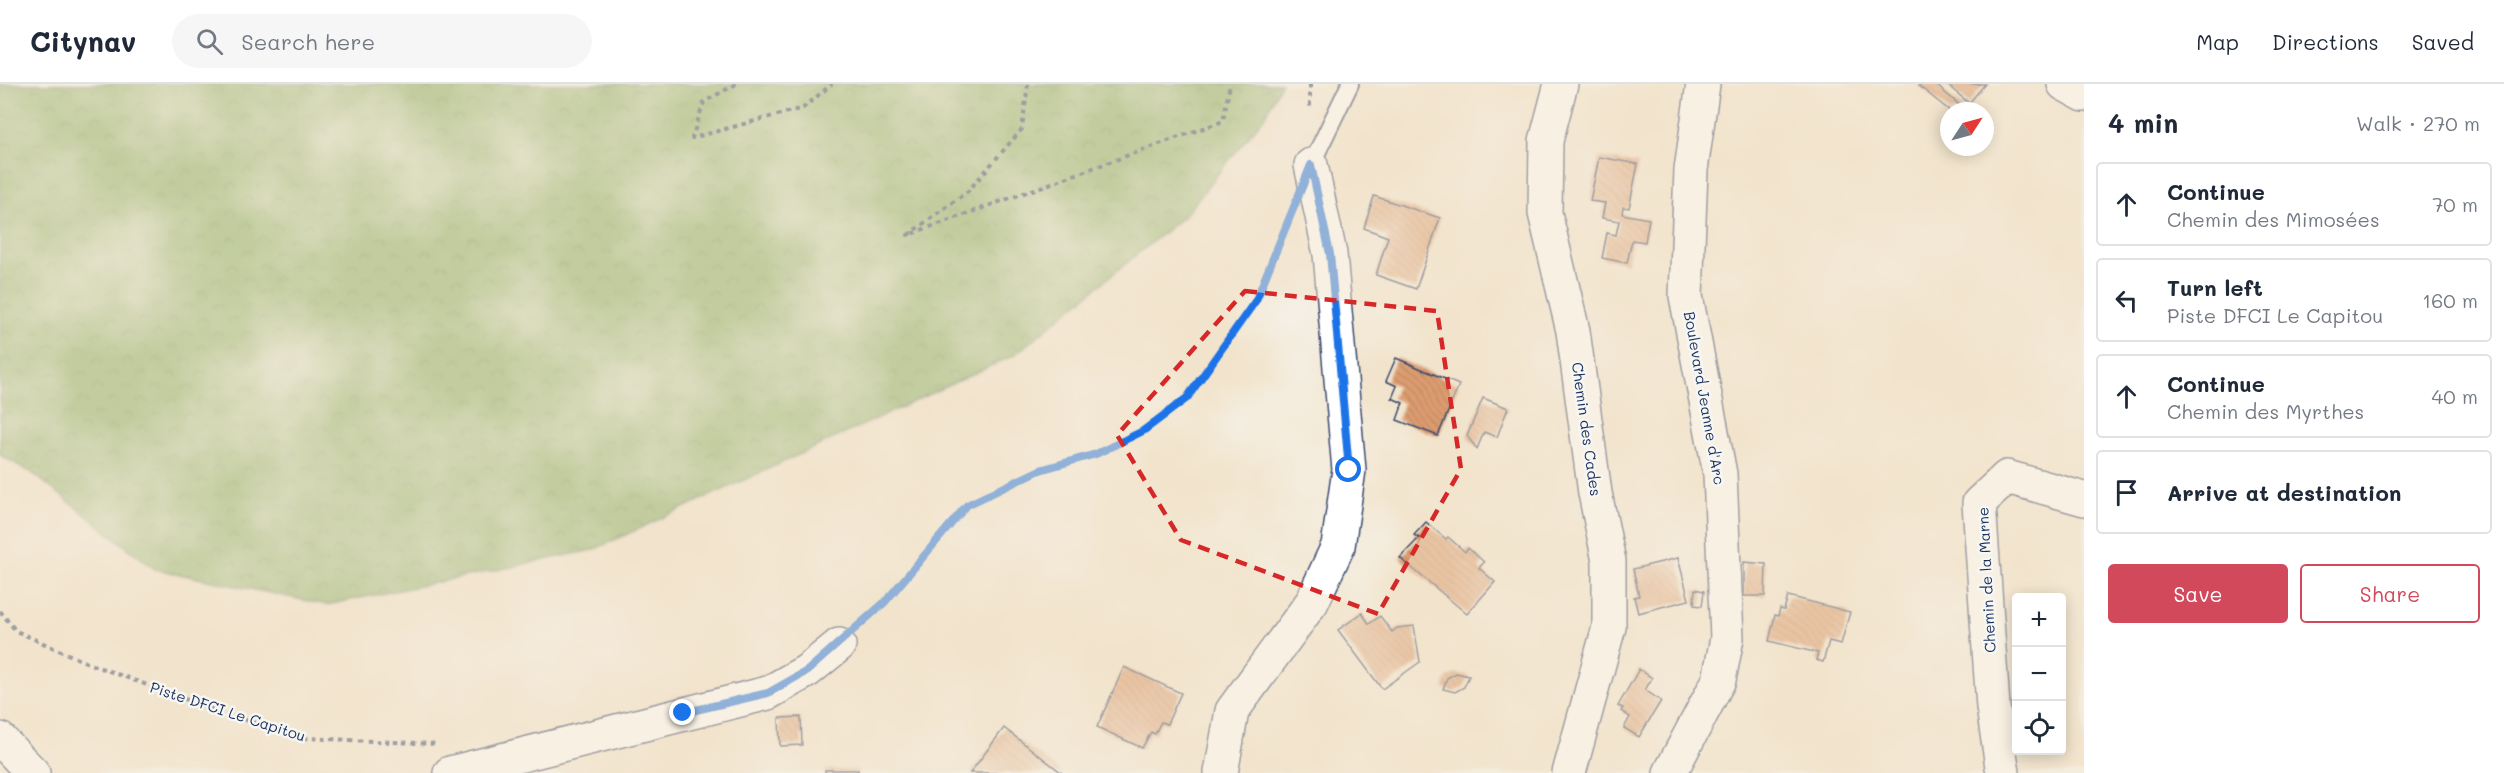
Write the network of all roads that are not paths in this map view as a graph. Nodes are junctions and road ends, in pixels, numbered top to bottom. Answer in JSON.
{"nodes":[{"id":1,"x":1350,"y":84,"type":"edge"},
{"id":2,"x":1561,"y":84,"type":"edge"},
{"id":3,"x":1703,"y":84,"type":"edge"},
{"id":4,"x":2064,"y":84,"type":"edge"},
{"id":5,"x":2084,"y":95,"type":"edge"},
{"id":6,"x":1311,"y":165,"type":"joint"},
{"id":7,"x":2084,"y":499,"type":"edge"},
{"id":8,"x":839,"y":645,"type":"road end"},
{"id":9,"x":0,"y":739,"type":"edge"},
{"id":10,"x":449,"y":759,"type":"edge"},
{"id":11,"x":33,"y":773,"type":"edge"},
{"id":12,"x":1221,"y":773,"type":"edge"},
{"id":13,"x":1569,"y":773,"type":"edge"},
{"id":14,"x":1670,"y":773,"type":"edge"},
{"id":15,"x":2003,"y":773,"type":"edge"}],
"edges":[{"from":1,"to":6,"type":"lane"},
{"from":2,"to":13,"type":"street","name":"Chemin des Cades"},
{"from":3,"to":14,"type":"street","name":"Boulevard Jeanne d'Arc"},
{"from":4,"to":5,"type":"street"},
{"from":6,"to":12,"type":"street"},
{"from":7,"to":15,"type":"street","name":"Chemin de la Marne"},
{"from":8,"to":10,"type":"street"},
{"from":9,"to":11,"type":"street"}]}
